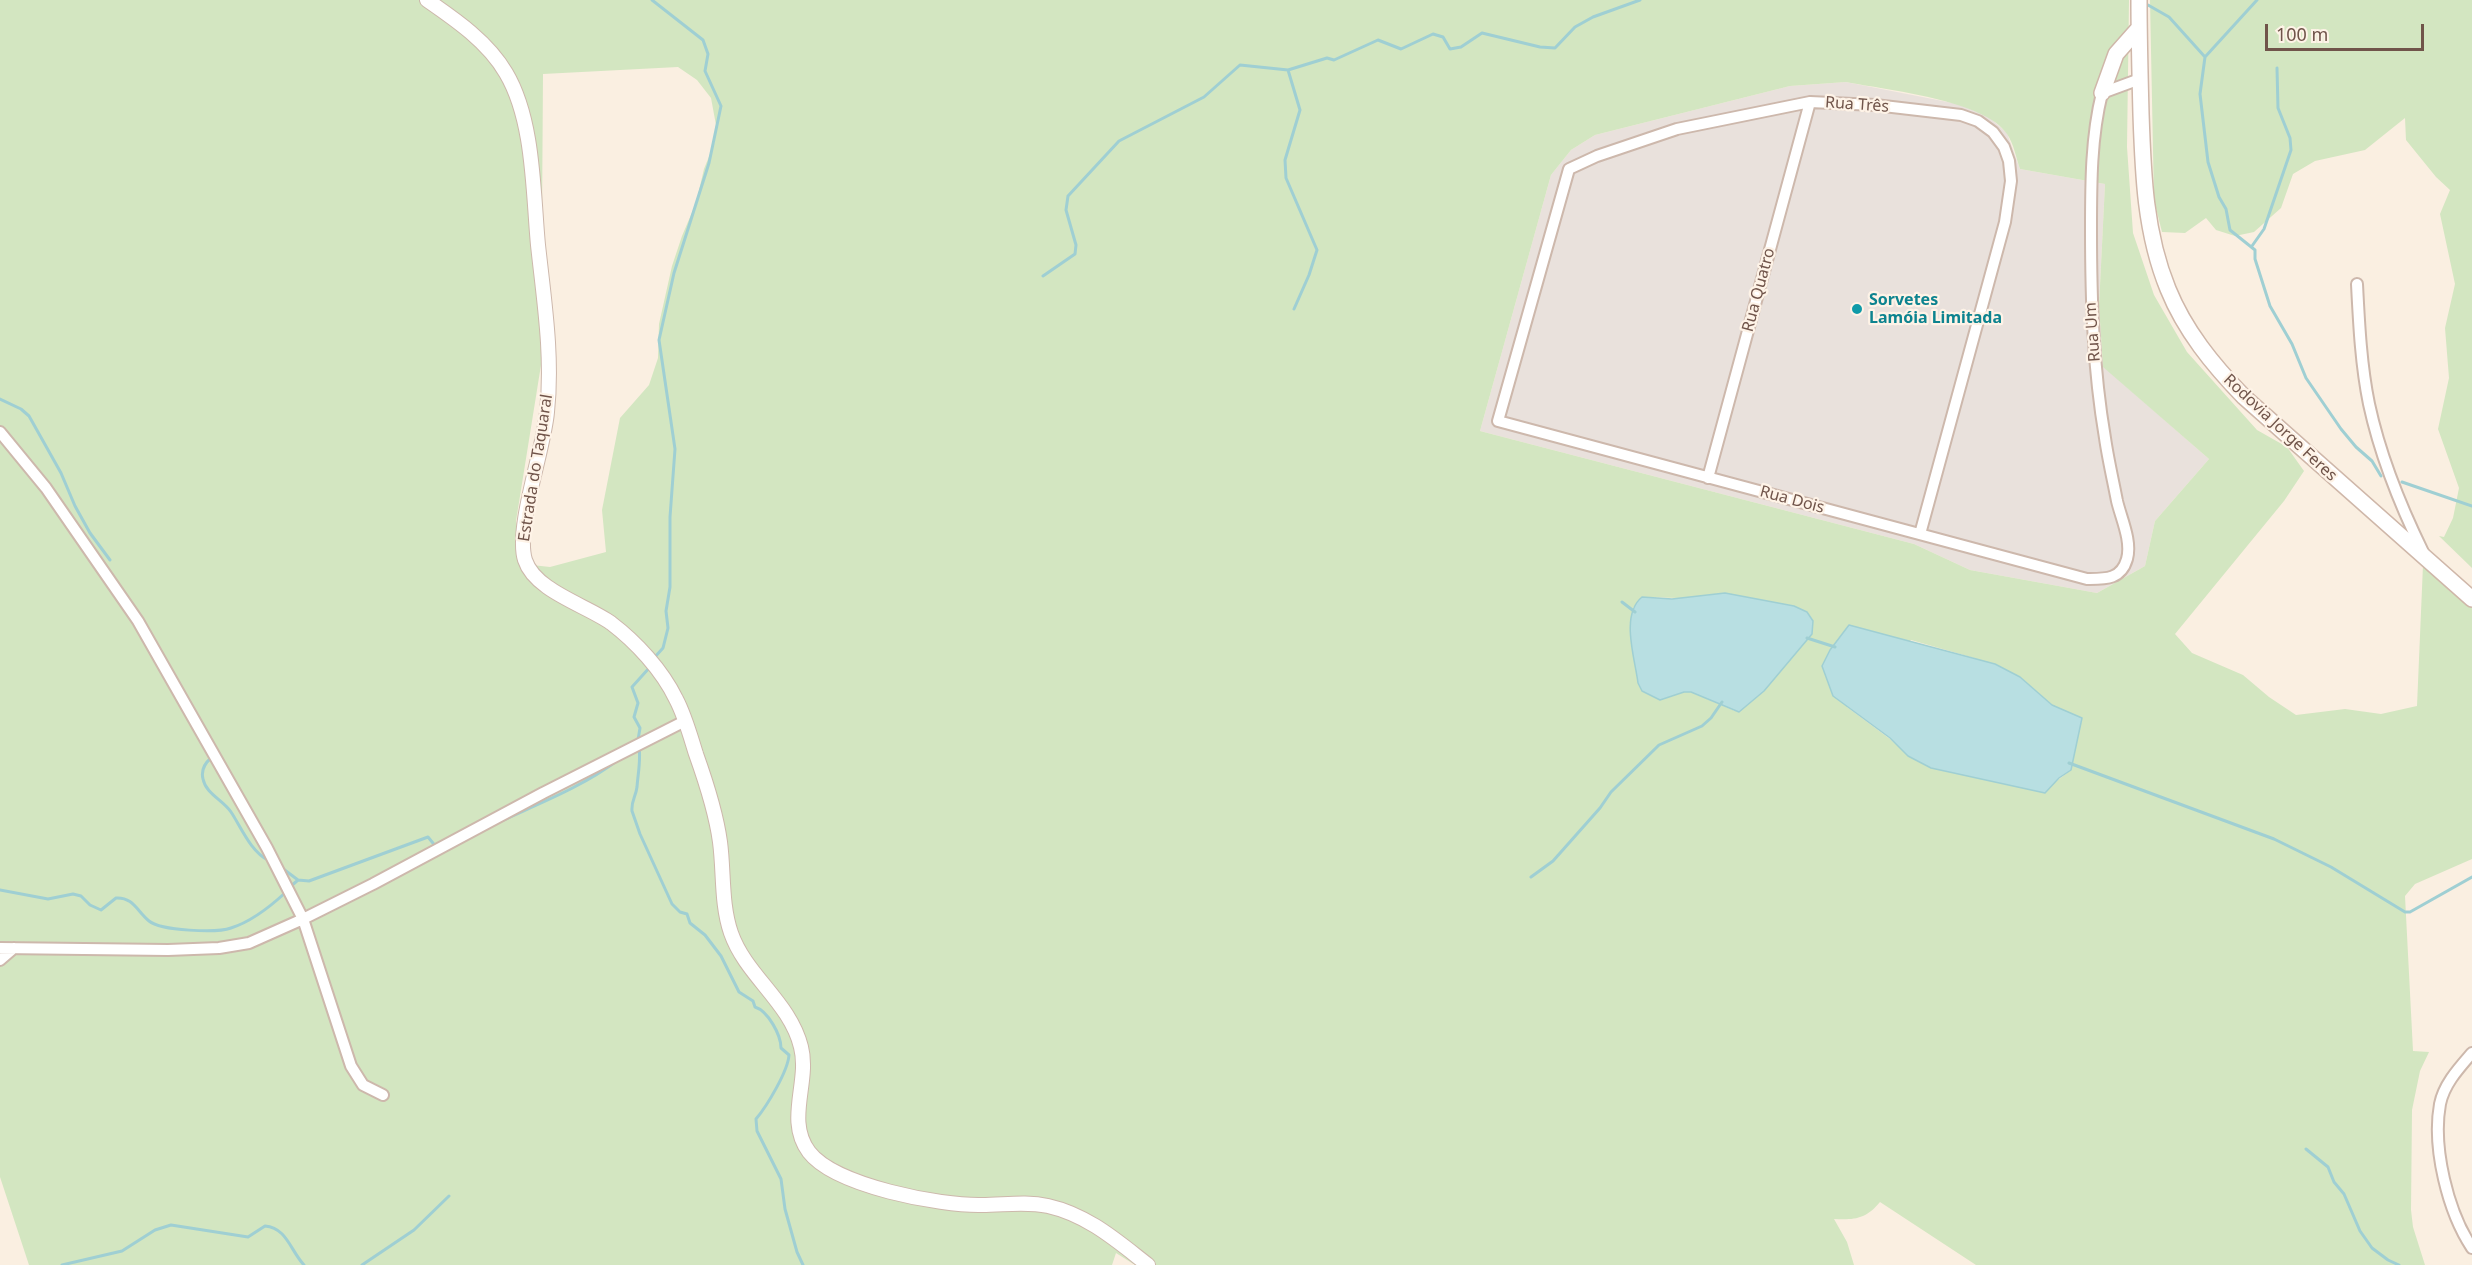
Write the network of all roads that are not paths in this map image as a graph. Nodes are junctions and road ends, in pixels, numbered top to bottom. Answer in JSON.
{"nodes":[{"id":1,"x":427,"y":0,"type":"edge"},
{"id":2,"x":2139,"y":0,"type":"edge"},
{"id":3,"x":2139,"y":28,"type":"junction"},
{"id":4,"x":2140,"y":79,"type":"junction"},
{"id":5,"x":2102,"y":93,"type":"junction"},
{"id":6,"x":1810,"y":102,"type":"junction"},
{"id":7,"x":2357,"y":284,"type":"dead end"},
{"id":8,"x":1497,"y":421,"type":"joint"},
{"id":9,"x":0,"y":432,"type":"edge"},
{"id":10,"x":1708,"y":478,"type":"junction"},
{"id":11,"x":1920,"y":534,"type":"junction"},
{"id":12,"x":2425,"y":558,"type":"junction"},
{"id":13,"x":2087,"y":579,"type":"joint"},
{"id":14,"x":2472,"y":599,"type":"edge"},
{"id":15,"x":685,"y":721,"type":"junction"},
{"id":16,"x":303,"y":919,"type":"junction"},
{"id":17,"x":0,"y":948,"type":"edge"},
{"id":18,"x":14,"y":948,"type":"junction"},
{"id":19,"x":0,"y":960,"type":"edge"},
{"id":20,"x":2472,"y":1053,"type":"edge"},
{"id":21,"x":383,"y":1095,"type":"dead end"},
{"id":22,"x":2472,"y":1248,"type":"edge"},
{"id":23,"x":1148,"y":1265,"type":"edge"}],
"edges":[{"from":1,"to":15,"type":"street","name":"Estrada do Taquaral"},
{"from":2,"to":3,"type":"main road","name":"Rodovia Jorge Feres"},
{"from":3,"to":4,"type":"main road","name":"Rodovia Jorge Feres"},
{"from":3,"to":5,"type":"main road"},
{"from":4,"to":5,"type":"street"},
{"from":4,"to":12,"type":"main road","name":"Rodovia Jorge Feres"},
{"from":5,"to":13,"type":"street","name":"Rua Um"},
{"from":6,"to":8,"type":"street","name":"Rua Três"},
{"from":6,"to":10,"type":"street","name":"Rua Quatro"},
{"from":6,"to":11,"type":"street","name":"Rua Três"},
{"from":7,"to":12,"type":"street"},
{"from":8,"to":10,"type":"street","name":"Rua Dois"},
{"from":9,"to":16,"type":"street"},
{"from":10,"to":11,"type":"street","name":"Rua Dois"},
{"from":11,"to":13,"type":"street","name":"Rua Dois"},
{"from":12,"to":14,"type":"main road","name":"Rodovia Jorge Feres"},
{"from":15,"to":16,"type":"street"},
{"from":15,"to":23,"type":"street","name":"Estrada do Taquaral"},
{"from":16,"to":18,"type":"street"},
{"from":16,"to":21,"type":"street"},
{"from":17,"to":18,"type":"street"},
{"from":18,"to":19,"type":"street"},
{"from":20,"to":22,"type":"street"}]}
